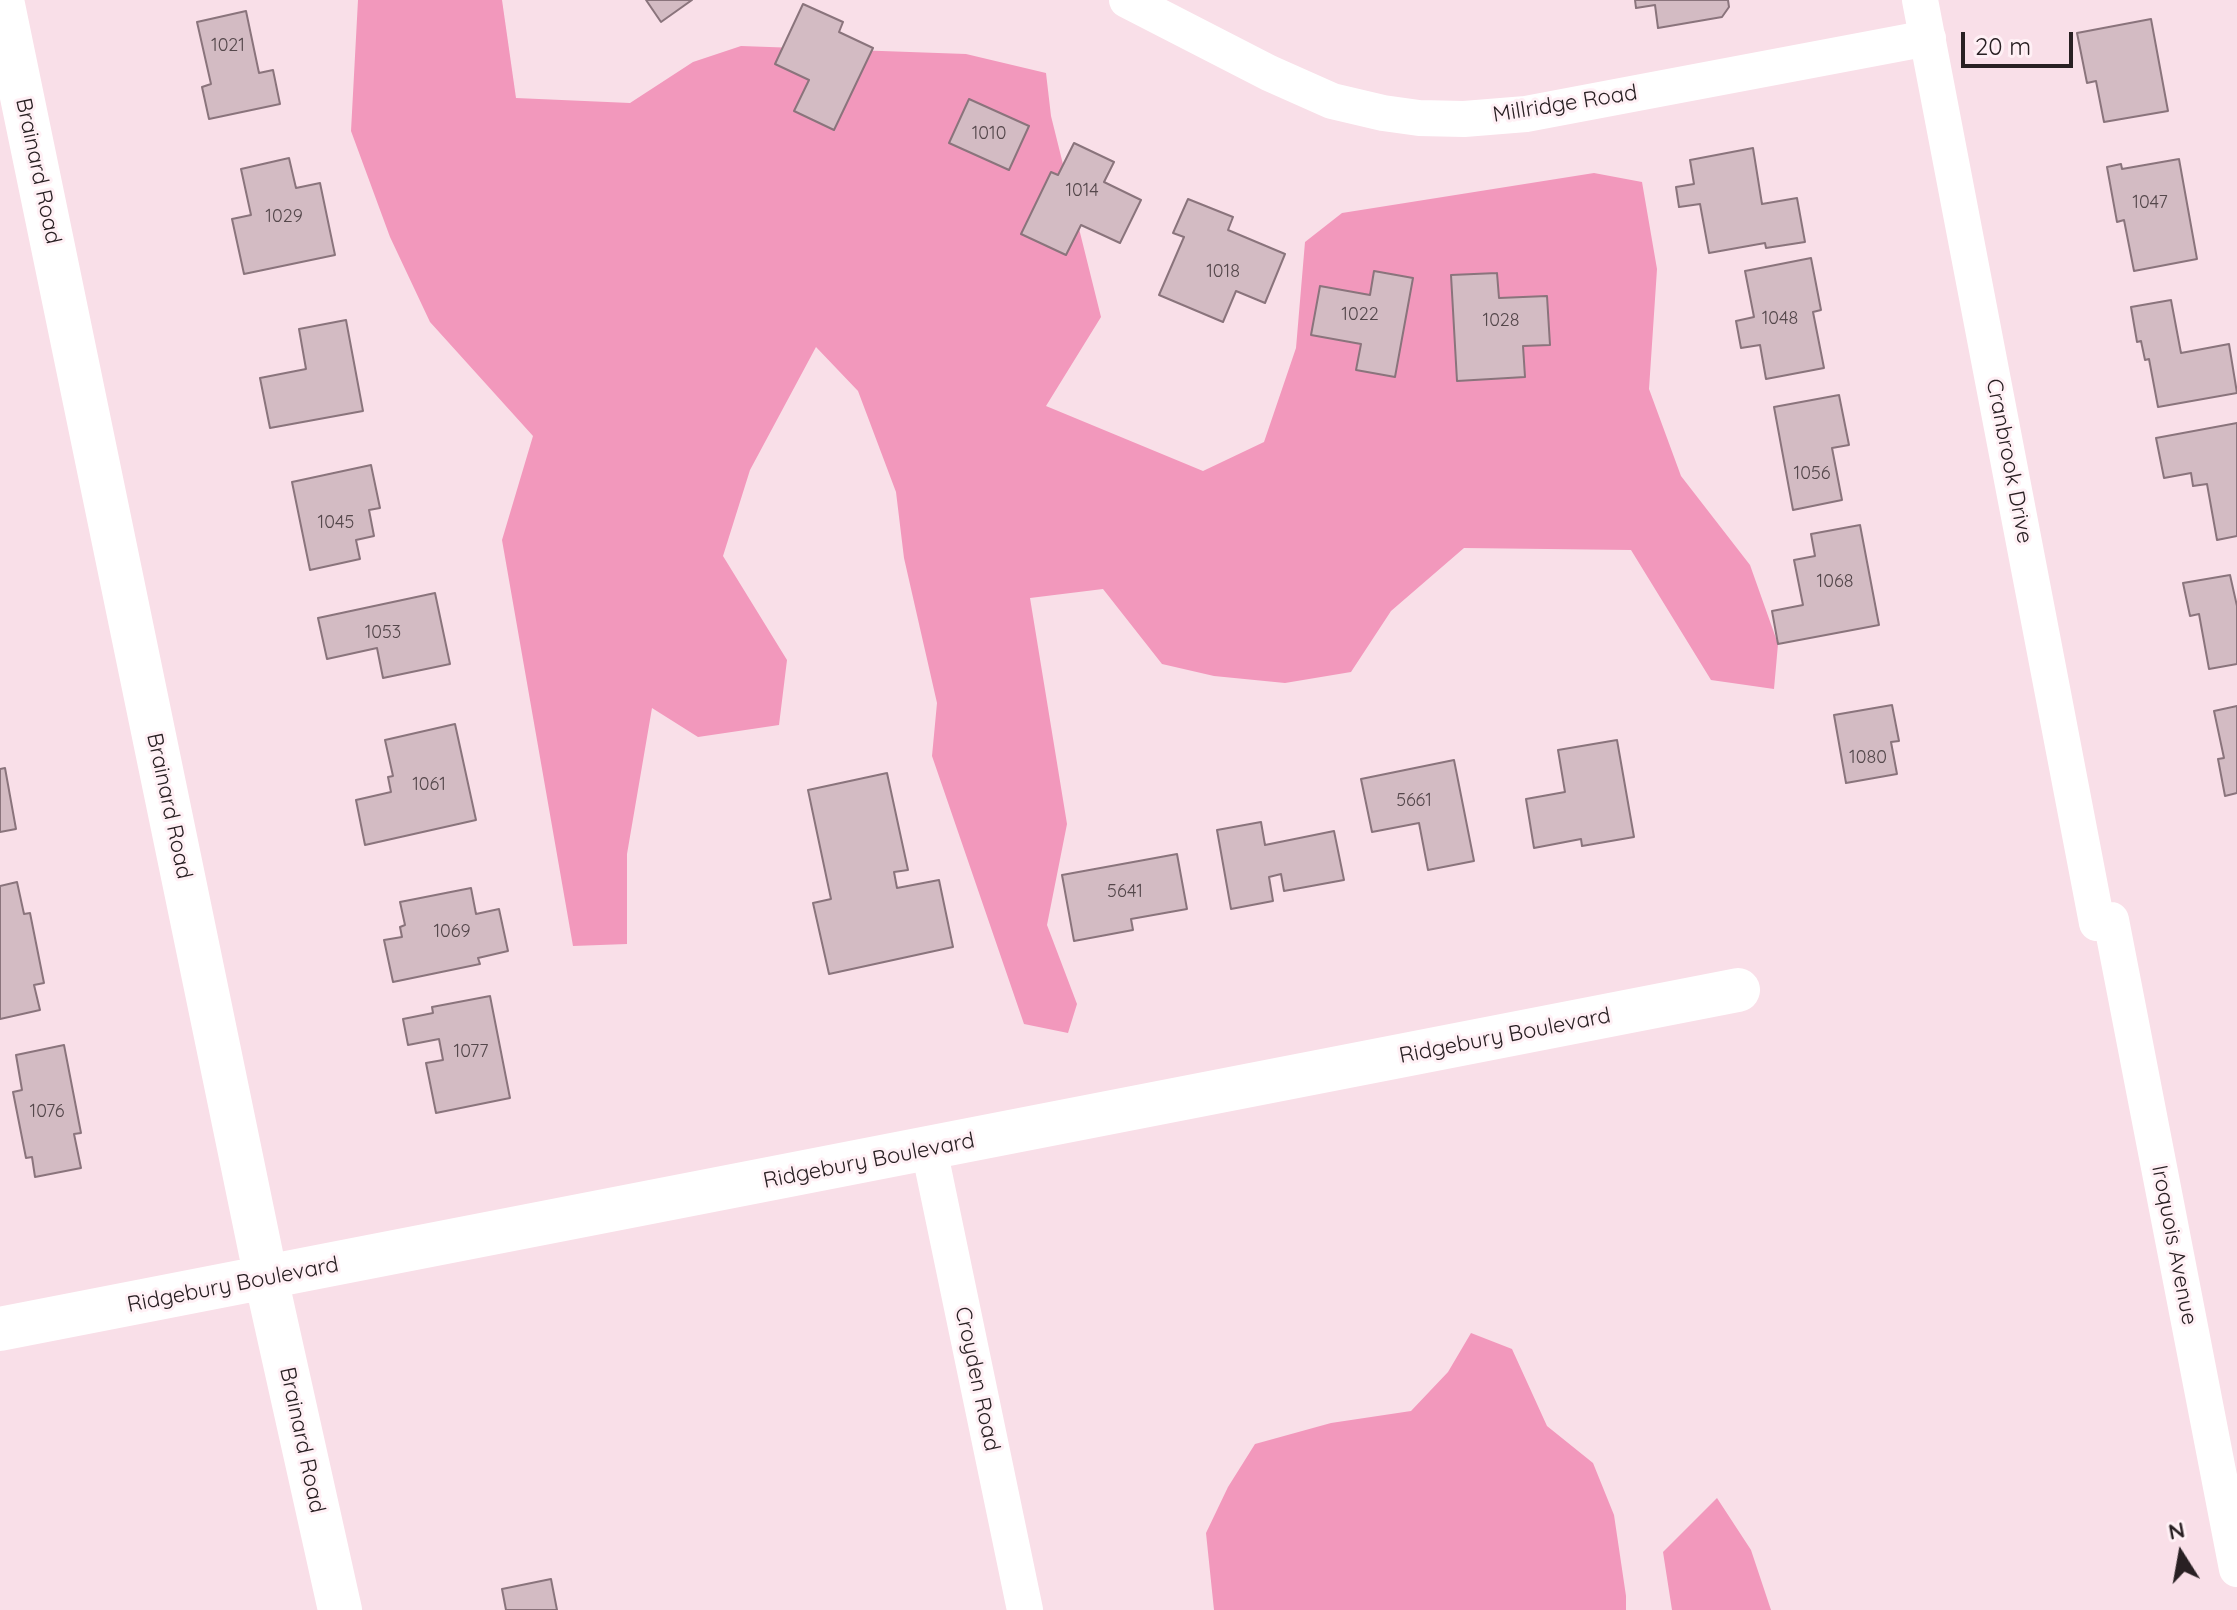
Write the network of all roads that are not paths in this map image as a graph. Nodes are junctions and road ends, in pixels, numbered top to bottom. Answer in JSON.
{"nodes":[{"id":1,"x":2,"y":0,"type":"edge"},
{"id":2,"x":1127,"y":0,"type":"edge"},
{"id":3,"x":1920,"y":0,"type":"edge"},
{"id":4,"x":1928,"y":38,"type":"junction"},
{"id":5,"x":2104,"y":922,"type":"joint"},
{"id":6,"x":1738,"y":990,"type":"dead end"},
{"id":7,"x":929,"y":1149,"type":"junction"},
{"id":8,"x":266,"y":1278,"type":"junction"},
{"id":9,"x":0,"y":1329,"type":"edge"},
{"id":10,"x":2237,"y":1569,"type":"edge"},
{"id":11,"x":340,"y":1610,"type":"edge"},
{"id":12,"x":1025,"y":1610,"type":"edge"}],
"edges":[{"from":1,"to":8,"type":"street","name":"Brainard Road"},
{"from":2,"to":4,"type":"street","name":"Millridge Road"},
{"from":3,"to":4,"type":"street","name":"Cranbrook Drive"},
{"from":4,"to":5,"type":"street","name":"Cranbrook Drive"},
{"from":5,"to":10,"type":"street","name":"Iroquois Avenue"},
{"from":6,"to":7,"type":"street","name":"Ridgebury Boulevard"},
{"from":7,"to":8,"type":"street","name":"Ridgebury Boulevard"},
{"from":7,"to":12,"type":"street","name":"Croyden Road"},
{"from":8,"to":9,"type":"street","name":"Ridgebury Boulevard"},
{"from":8,"to":11,"type":"street","name":"Brainard Road"}]}
